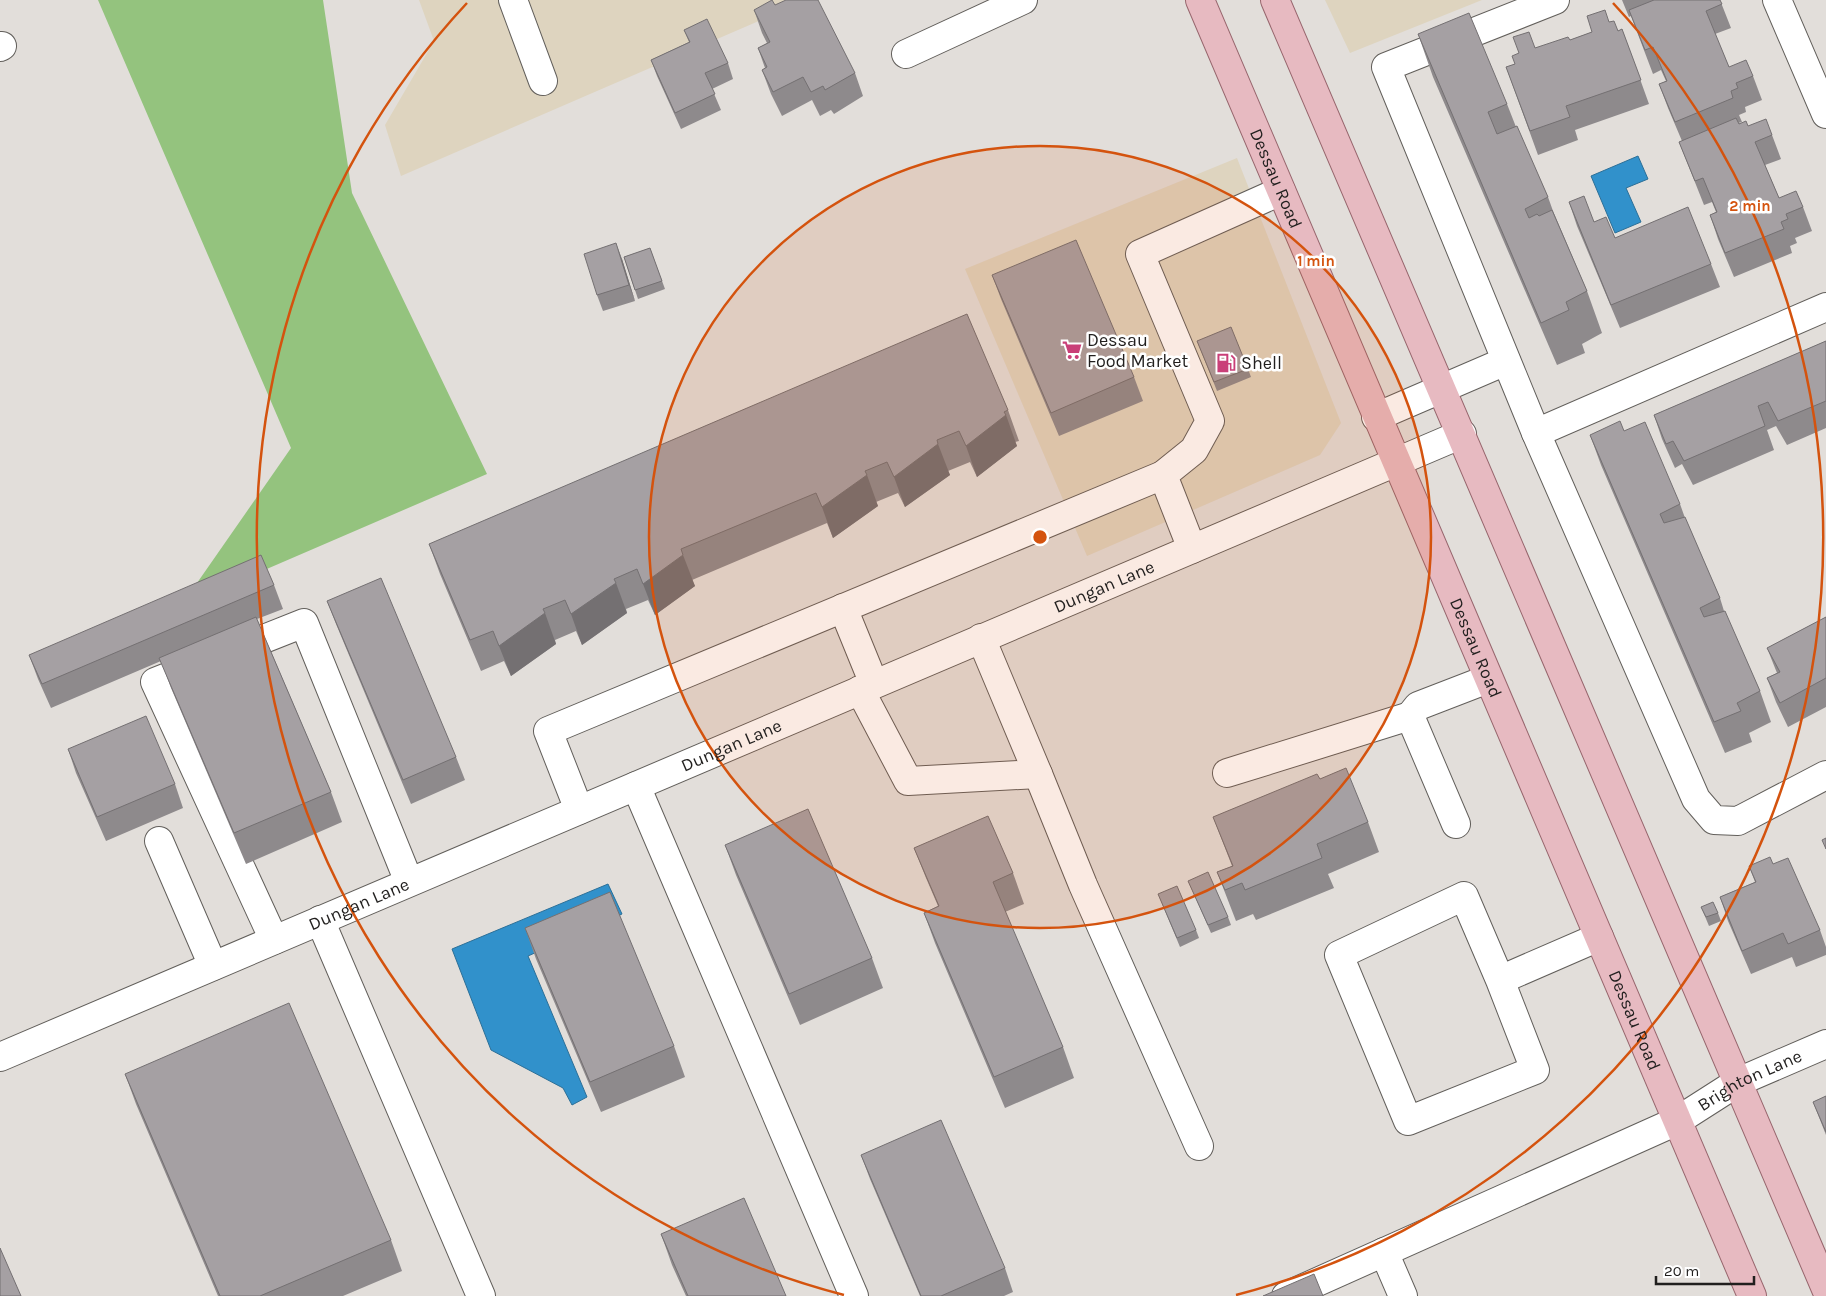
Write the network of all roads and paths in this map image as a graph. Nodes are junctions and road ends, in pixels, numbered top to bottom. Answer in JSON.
{"nodes":[{"id":1,"x":513,"y":0,"type":"edge"},
{"id":2,"x":1024,"y":0,"type":"edge"},
{"id":3,"x":1200,"y":0,"type":"edge"},
{"id":4,"x":1275,"y":0,"type":"edge"},
{"id":5,"x":1555,"y":0,"type":"edge"},
{"id":6,"x":1777,"y":0,"type":"edge"},
{"id":7,"x":906,"y":54,"type":"dead end"},
{"id":8,"x":543,"y":81,"type":"dead end"},
{"id":9,"x":1826,"y":114,"type":"edge"},
{"id":10,"x":1281,"y":191,"type":"junction"},
{"id":11,"x":1826,"y":307,"type":"edge"},
{"id":12,"x":1506,"y":360,"type":"junction"},
{"id":13,"x":1442,"y":388,"type":"junction"},
{"id":14,"x":1376,"y":417,"type":"junction"},
{"id":15,"x":1536,"y":433,"type":"junction"},
{"id":16,"x":1462,"y":434,"type":"junction"},
{"id":17,"x":1396,"y":462,"type":"junction"},
{"id":18,"x":1163,"y":475,"type":"junction"},
{"id":19,"x":1192,"y":549,"type":"junction"},
{"id":20,"x":843,"y":608,"type":"junction"},
{"id":21,"x":981,"y":638,"type":"junction"},
{"id":22,"x":1488,"y":679,"type":"junction"},
{"id":23,"x":867,"y":687,"type":"junction"},
{"id":24,"x":1410,"y":716,"type":"junction"},
{"id":25,"x":1227,"y":773,"type":"dead end"},
{"id":26,"x":1038,"y":774,"type":"junction"},
{"id":27,"x":1826,"y":775,"type":"edge"},
{"id":28,"x":636,"y":786,"type":"junction"},
{"id":29,"x":579,"y":810,"type":"junction"},
{"id":30,"x":1456,"y":824,"type":"dead end"},
{"id":31,"x":159,"y":841,"type":"dead end"},
{"id":32,"x":409,"y":882,"type":"junction"},
{"id":33,"x":320,"y":920,"type":"junction"},
{"id":34,"x":1599,"y":937,"type":"junction"},
{"id":35,"x":274,"y":940,"type":"junction"},
{"id":36,"x":213,"y":966,"type":"junction"},
{"id":37,"x":1500,"y":980,"type":"junction"},
{"id":38,"x":1826,"y":1044,"type":"edge"},
{"id":39,"x":0,"y":1057,"type":"edge"},
{"id":40,"x":1738,"y":1082,"type":"junction"},
{"id":41,"x":1677,"y":1120,"type":"junction"},
{"id":42,"x":1199,"y":1146,"type":"dead end"},
{"id":43,"x":1384,"y":1252,"type":"junction"},
{"id":44,"x":1826,"y":1289,"type":"edge"},
{"id":45,"x":481,"y":1296,"type":"edge"},
{"id":46,"x":854,"y":1296,"type":"edge"},
{"id":47,"x":1286,"y":1296,"type":"edge"},
{"id":48,"x":1403,"y":1296,"type":"edge"},
{"id":49,"x":1752,"y":1296,"type":"edge"}],
"edges":[{"from":1,"to":8,"type":"street"},
{"from":2,"to":7,"type":"street"},
{"from":3,"to":10,"type":"main road","name":"Dessau Road"},
{"from":4,"to":13,"type":"main road"},
{"from":5,"to":12,"type":"street"},
{"from":6,"to":9,"type":"street"},
{"from":10,"to":14,"type":"main road","name":"Dessau Road"},
{"from":10,"to":18,"type":"street"},
{"from":11,"to":15,"type":"street"},
{"from":12,"to":13,"type":"street"},
{"from":12,"to":15,"type":"street"},
{"from":13,"to":14,"type":"street"},
{"from":13,"to":16,"type":"main road"},
{"from":14,"to":17,"type":"main road","name":"Dessau Road"},
{"from":15,"to":27,"type":"street"},
{"from":16,"to":17,"type":"street","name":"Dungan Lane"},
{"from":16,"to":40,"type":"main road"},
{"from":17,"to":19,"type":"street","name":"Dungan Lane"},
{"from":17,"to":22,"type":"main road","name":"Dessau Road"},
{"from":18,"to":19,"type":"street"},
{"from":18,"to":20,"type":"street"},
{"from":19,"to":21,"type":"street","name":"Dungan Lane"},
{"from":20,"to":23,"type":"street"},
{"from":20,"to":29,"type":"street"},
{"from":21,"to":23,"type":"street","name":"Dungan Lane"},
{"from":21,"to":26,"type":"street"},
{"from":22,"to":24,"type":"street"},
{"from":22,"to":34,"type":"main road","name":"Dessau Road"},
{"from":23,"to":26,"type":"street"},
{"from":23,"to":28,"type":"street","name":"Dungan Lane"},
{"from":24,"to":25,"type":"street"},
{"from":24,"to":30,"type":"street"},
{"from":26,"to":42,"type":"street"},
{"from":28,"to":29,"type":"street","name":"Dungan Lane"},
{"from":28,"to":46,"type":"street"},
{"from":29,"to":32,"type":"street","name":"Dungan Lane"},
{"from":31,"to":36,"type":"street"},
{"from":32,"to":33,"type":"street","name":"Dungan Lane"},
{"from":32,"to":35,"type":"street"},
{"from":33,"to":35,"type":"street","name":"Dungan Lane"},
{"from":33,"to":45,"type":"street"},
{"from":34,"to":37,"type":"street"},
{"from":34,"to":41,"type":"main road","name":"Dessau Road"},
{"from":35,"to":36,"type":"street","name":"Dungan Lane"},
{"from":36,"to":39,"type":"street","name":"Dungan Lane"},
{"from":37,"to":37,"type":"street"},
{"from":38,"to":40,"type":"street","name":"Brighton Lane"},
{"from":40,"to":41,"type":"street","name":"Brighton Lane"},
{"from":40,"to":44,"type":"main road"},
{"from":41,"to":43,"type":"street","name":"Brighton Lane"},
{"from":41,"to":49,"type":"main road","name":"Dessau Road"},
{"from":43,"to":47,"type":"street","name":"Brighton Lane"},
{"from":43,"to":48,"type":"street"}]}
